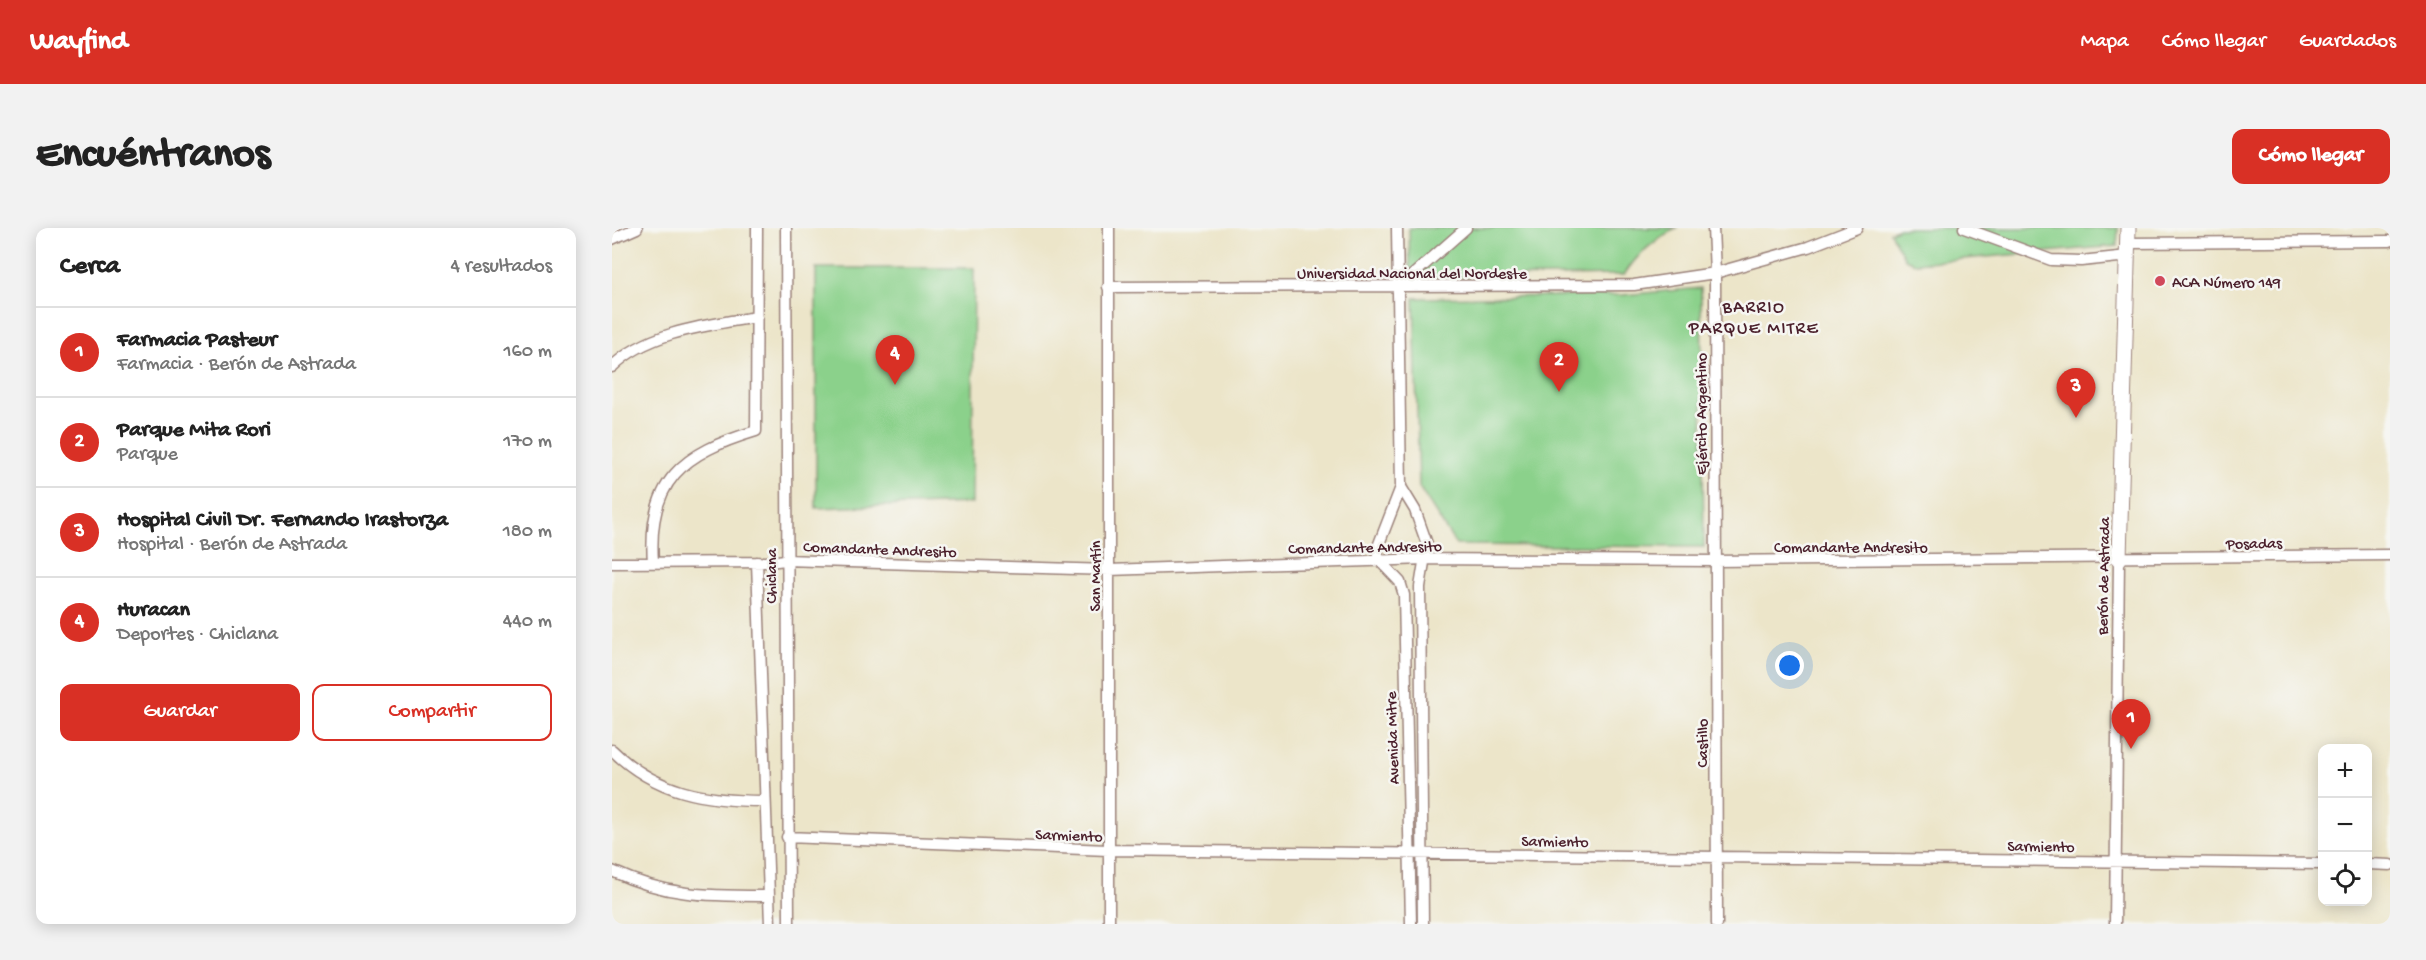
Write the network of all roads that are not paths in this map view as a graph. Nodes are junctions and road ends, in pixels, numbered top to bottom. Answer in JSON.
{"nodes":[{"id":1,"x":637,"y":228,"type":"edge"},
{"id":2,"x":757,"y":228,"type":"edge"},
{"id":3,"x":786,"y":228,"type":"edge"},
{"id":4,"x":1109,"y":228,"type":"edge"},
{"id":5,"x":1397,"y":228,"type":"edge"},
{"id":6,"x":1466,"y":228,"type":"edge"},
{"id":7,"x":1713,"y":228,"type":"edge"},
{"id":8,"x":1857,"y":228,"type":"edge"},
{"id":9,"x":1964,"y":228,"type":"edge"},
{"id":10,"x":612,"y":239,"type":"edge"},
{"id":11,"x":2390,"y":241,"type":"edge"},
{"id":12,"x":2128,"y":242,"type":"edge"},
{"id":13,"x":1714,"y":273,"type":"junction"},
{"id":14,"x":1108,"y":287,"type":"junction"},
{"id":15,"x":1398,"y":288,"type":"junction"},
{"id":16,"x":757,"y":317,"type":"junction"},
{"id":17,"x":612,"y":367,"type":"edge"},
{"id":18,"x":1401,"y":487,"type":"junction"},
{"id":19,"x":2390,"y":555,"type":"edge"},
{"id":20,"x":1425,"y":559,"type":"junction"},
{"id":21,"x":2119,"y":559,"type":"junction"},
{"id":22,"x":785,"y":560,"type":"junction"},
{"id":23,"x":1379,"y":560,"type":"junction"},
{"id":24,"x":1715,"y":561,"type":"junction"},
{"id":25,"x":654,"y":562,"type":"junction"},
{"id":26,"x":757,"y":562,"type":"junction"},
{"id":27,"x":612,"y":564,"type":"edge"},
{"id":28,"x":1109,"y":570,"type":"junction"},
{"id":29,"x":612,"y":750,"type":"edge"},
{"id":30,"x":764,"y":801,"type":"junction"},
{"id":31,"x":787,"y":837,"type":"junction"},
{"id":32,"x":1108,"y":850,"type":"junction"},
{"id":33,"x":1411,"y":853,"type":"junction"},
{"id":34,"x":1423,"y":853,"type":"junction"},
{"id":35,"x":1717,"y":857,"type":"junction"},
{"id":36,"x":2117,"y":861,"type":"junction"},
{"id":37,"x":2318,"y":864,"type":"edge"},
{"id":38,"x":2372,"y":864,"type":"edge"},
{"id":39,"x":2390,"y":865,"type":"edge"},
{"id":40,"x":612,"y":871,"type":"edge"},
{"id":41,"x":769,"y":896,"type":"junction"},
{"id":42,"x":770,"y":924,"type":"edge"},
{"id":43,"x":789,"y":924,"type":"edge"},
{"id":44,"x":1109,"y":924,"type":"edge"},
{"id":45,"x":1411,"y":924,"type":"edge"},
{"id":46,"x":1423,"y":924,"type":"edge"},
{"id":47,"x":1717,"y":924,"type":"edge"},
{"id":48,"x":2115,"y":924,"type":"edge"}],
"edges":[{"from":1,"to":10,"type":"street"},
{"from":2,"to":16,"type":"street"},
{"from":3,"to":22,"type":"street","name":"Chiclana"},
{"from":4,"to":14,"type":"street","name":"San Martín"},
{"from":5,"to":15,"type":"street"},
{"from":6,"to":15,"type":"street"},
{"from":7,"to":13,"type":"street","name":"Ejército Argentino"},
{"from":8,"to":13,"type":"street"},
{"from":9,"to":12,"type":"street"},
{"from":11,"to":12,"type":"street"},
{"from":12,"to":21,"type":"street","name":"Berón de Astrada"},
{"from":13,"to":15,"type":"street","name":"Universidad Nacional del Nordeste"},
{"from":13,"to":24,"type":"street","name":"Ejército Argentino"},
{"from":14,"to":15,"type":"street","name":"Universidad Nacional del Nordeste"},
{"from":14,"to":28,"type":"street","name":"San Martín"},
{"from":15,"to":18,"type":"street"},
{"from":16,"to":17,"type":"street"},
{"from":16,"to":25,"type":"street"},
{"from":18,"to":20,"type":"street","name":"Avenida Mitre"},
{"from":18,"to":23,"type":"street"},
{"from":19,"to":21,"type":"street","name":"Posadas"},
{"from":20,"to":23,"type":"street","name":"Comandante Andresito"},
{"from":20,"to":24,"type":"street","name":"Comandante Andresito"},
{"from":20,"to":34,"type":"street","name":"Avenida Mitre"},
{"from":21,"to":24,"type":"street","name":"Comandante Andresito"},
{"from":21,"to":36,"type":"street","name":"Berón de Astrada"},
{"from":22,"to":26,"type":"street","name":"Comandante Andresito"},
{"from":22,"to":28,"type":"street","name":"Comandante Andresito"},
{"from":22,"to":31,"type":"street","name":"Chiclana"},
{"from":23,"to":28,"type":"street","name":"Comandante Andresito"},
{"from":23,"to":33,"type":"street","name":"Avenida Mitre"},
{"from":24,"to":35,"type":"street","name":"Castillo"},
{"from":25,"to":26,"type":"street","name":"Comandante Andresito"},
{"from":25,"to":27,"type":"street","name":"Comandante Andresito"},
{"from":26,"to":30,"type":"street"},
{"from":28,"to":32,"type":"street","name":"San Martín"},
{"from":29,"to":30,"type":"street"},
{"from":30,"to":41,"type":"street"},
{"from":31,"to":32,"type":"street","name":"Sarmiento"},
{"from":31,"to":43,"type":"street","name":"Chiclana"},
{"from":32,"to":33,"type":"street","name":"Sarmiento"},
{"from":32,"to":44,"type":"street","name":"San Martín"},
{"from":33,"to":34,"type":"street","name":"Sarmiento"},
{"from":33,"to":45,"type":"street","name":"Avenida Mitre"},
{"from":34,"to":35,"type":"street","name":"Sarmiento"},
{"from":34,"to":46,"type":"street","name":"Avenida Mitre"},
{"from":35,"to":36,"type":"street","name":"Sarmiento"},
{"from":35,"to":47,"type":"street","name":"Castillo"},
{"from":36,"to":37,"type":"street","name":"Sarmiento"},
{"from":36,"to":48,"type":"street","name":"Berón de Astrada"},
{"from":38,"to":39,"type":"street"},
{"from":40,"to":41,"type":"street"},
{"from":41,"to":42,"type":"street"}]}
